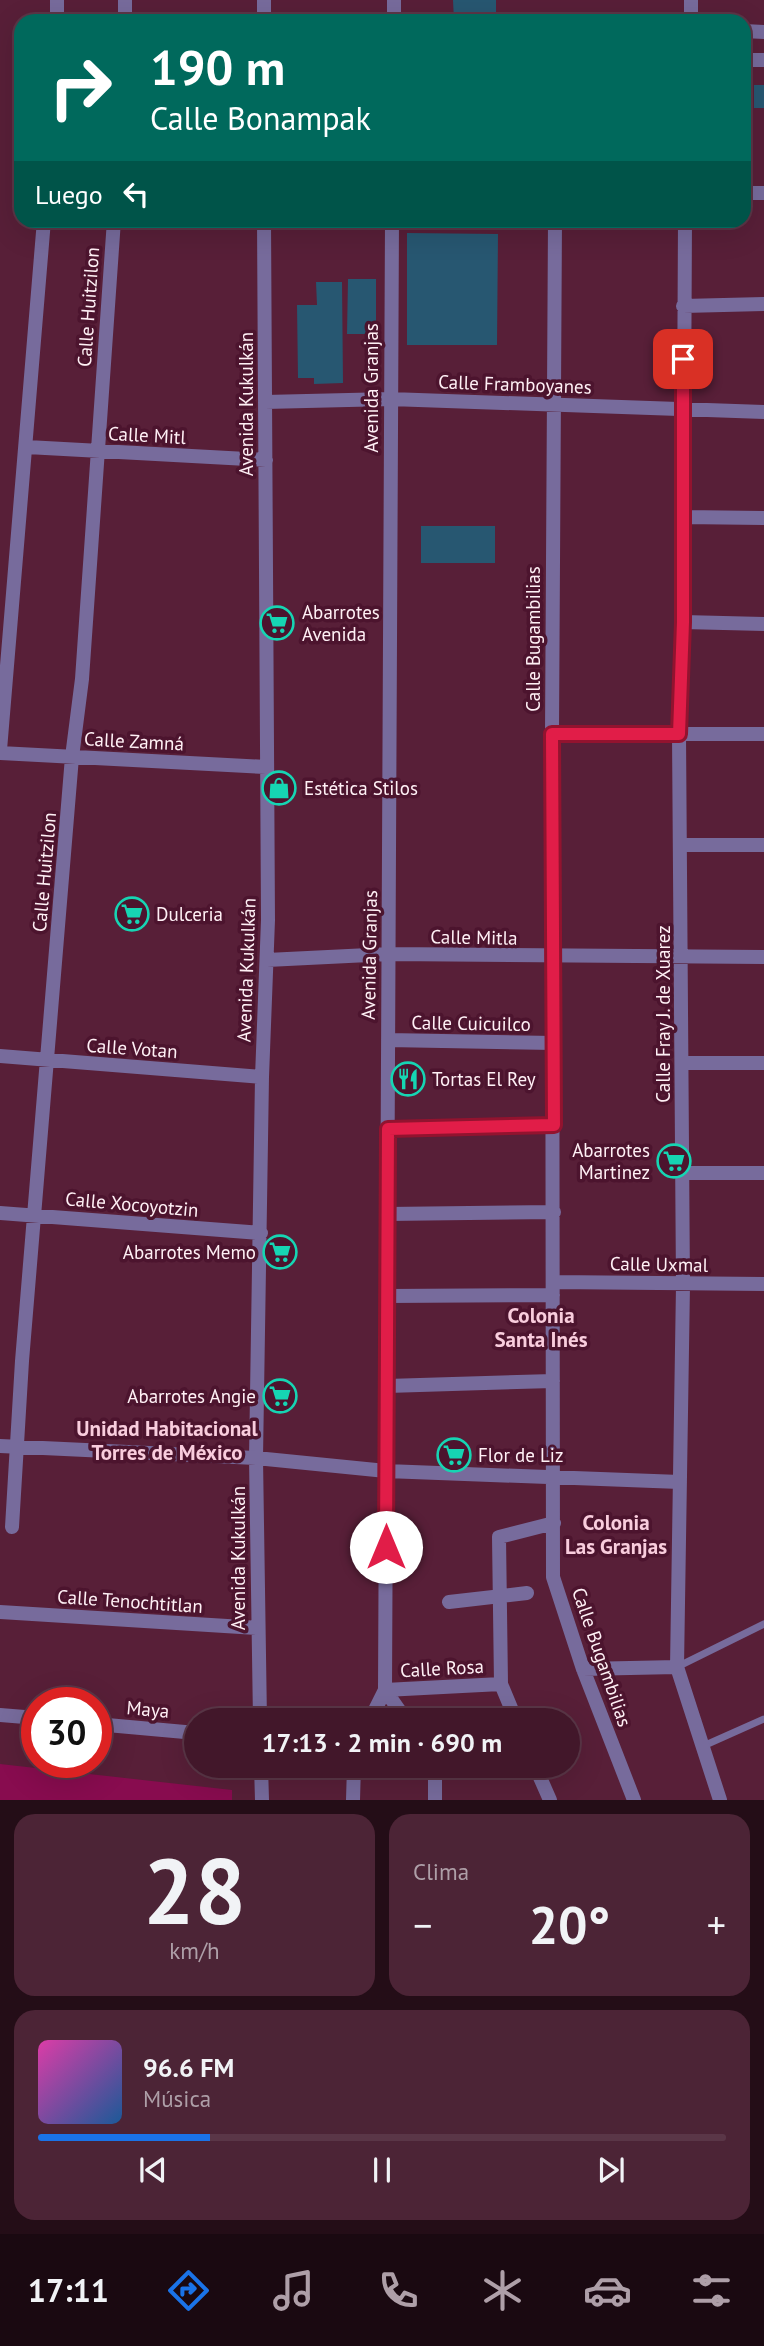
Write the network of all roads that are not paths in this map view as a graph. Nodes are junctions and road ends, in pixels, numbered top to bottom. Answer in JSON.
{"nodes":[{"id":1,"x":43,"y":228,"type":"edge"},
{"id":2,"x":113,"y":228,"type":"edge"},
{"id":3,"x":264,"y":228,"type":"edge"},
{"id":4,"x":392,"y":228,"type":"edge"},
{"id":5,"x":555,"y":228,"type":"edge"},
{"id":6,"x":685,"y":228,"type":"edge"},
{"id":7,"x":764,"y":304,"type":"edge"},
{"id":8,"x":683,"y":306,"type":"junction"},
{"id":9,"x":390,"y":399,"type":"junction"},
{"id":10,"x":265,"y":402,"type":"junction"},
{"id":11,"x":554,"y":404,"type":"junction"},
{"id":12,"x":683,"y":411,"type":"junction"},
{"id":13,"x":764,"y":412,"type":"edge"},
{"id":14,"x":27,"y":447,"type":"junction"},
{"id":15,"x":97,"y":451,"type":"junction"},
{"id":16,"x":266,"y":460,"type":"junction"},
{"id":17,"x":683,"y":517,"type":"junction"},
{"id":18,"x":764,"y":518,"type":"edge"},
{"id":19,"x":683,"y":622,"type":"junction"},
{"id":20,"x":764,"y":624,"type":"edge"},
{"id":21,"x":552,"y":734,"type":"junction"},
{"id":22,"x":679,"y":734,"type":"junction"},
{"id":23,"x":764,"y":734,"type":"edge"},
{"id":24,"x":0,"y":752,"type":"edge"},
{"id":25,"x":72,"y":757,"type":"junction"},
{"id":26,"x":265,"y":767,"type":"junction"},
{"id":27,"x":681,"y":845,"type":"junction"},
{"id":28,"x":764,"y":845,"type":"edge"},
{"id":29,"x":389,"y":954,"type":"junction"},
{"id":30,"x":764,"y":957,"type":"edge"},
{"id":31,"x":554,"y":958,"type":"junction"},
{"id":32,"x":682,"y":958,"type":"junction"},
{"id":33,"x":267,"y":960,"type":"junction"},
{"id":34,"x":388,"y":1040,"type":"junction"},
{"id":35,"x":554,"y":1043,"type":"junction"},
{"id":36,"x":0,"y":1056,"type":"edge"},
{"id":37,"x":47,"y":1061,"type":"junction"},
{"id":38,"x":683,"y":1063,"type":"junction"},
{"id":39,"x":764,"y":1063,"type":"edge"},
{"id":40,"x":262,"y":1077,"type":"junction"},
{"id":41,"x":554,"y":1125,"type":"junction"},
{"id":42,"x":388,"y":1129,"type":"junction"},
{"id":43,"x":681,"y":1173,"type":"junction"},
{"id":44,"x":764,"y":1173,"type":"edge"},
{"id":45,"x":554,"y":1212,"type":"junction"},
{"id":46,"x":0,"y":1213,"type":"edge"},
{"id":47,"x":387,"y":1214,"type":"junction"},
{"id":48,"x":34,"y":1215,"type":"junction"},
{"id":49,"x":261,"y":1233,"type":"junction"},
{"id":50,"x":764,"y":1284,"type":"edge"},
{"id":51,"x":683,"y":1285,"type":"junction"},
{"id":52,"x":553,"y":1288,"type":"junction"},
{"id":53,"x":387,"y":1296,"type":"junction"},
{"id":54,"x":553,"y":1381,"type":"junction"},
{"id":55,"x":387,"y":1386,"type":"junction"},
{"id":56,"x":0,"y":1446,"type":"edge"},
{"id":57,"x":17,"y":1447,"type":"junction"},
{"id":58,"x":256,"y":1458,"type":"junction"},
{"id":59,"x":386,"y":1471,"type":"junction"},
{"id":60,"x":554,"y":1476,"type":"junction"},
{"id":61,"x":680,"y":1482,"type":"junction"},
{"id":62,"x":554,"y":1523,"type":"junction"},
{"id":63,"x":12,"y":1527,"type":"dead end"},
{"id":64,"x":527,"y":1593,"type":"dead end"},
{"id":65,"x":500,"y":1598,"type":"junction"},
{"id":66,"x":449,"y":1602,"type":"dead end"},
{"id":67,"x":0,"y":1612,"type":"edge"},
{"id":68,"x":764,"y":1624,"type":"edge"},
{"id":69,"x":258,"y":1628,"type":"junction"},
{"id":70,"x":677,"y":1667,"type":"junction"},
{"id":71,"x":583,"y":1669,"type":"junction"},
{"id":72,"x":501,"y":1684,"type":"junction"},
{"id":73,"x":385,"y":1690,"type":"junction"},
{"id":74,"x":260,"y":1708,"type":"edge"},
{"id":75,"x":376,"y":1708,"type":"edge"},
{"id":76,"x":398,"y":1708,"type":"edge"},
{"id":77,"x":511,"y":1708,"type":"edge"},
{"id":78,"x":0,"y":1715,"type":"edge"},
{"id":79,"x":21,"y":1717,"type":"edge"},
{"id":80,"x":764,"y":1719,"type":"edge"},
{"id":81,"x":112,"y":1725,"type":"edge"},
{"id":82,"x":184,"y":1732,"type":"edge"},
{"id":83,"x":701,"y":1747,"type":"junction"},
{"id":84,"x":261,"y":1778,"type":"edge"},
{"id":85,"x":354,"y":1778,"type":"edge"},
{"id":86,"x":435,"y":1778,"type":"edge"},
{"id":87,"x":540,"y":1778,"type":"edge"},
{"id":88,"x":261,"y":1800,"type":"edge"},
{"id":89,"x":353,"y":1800,"type":"edge"},
{"id":90,"x":435,"y":1800,"type":"edge"},
{"id":91,"x":550,"y":1800,"type":"edge"},
{"id":92,"x":634,"y":1800,"type":"edge"},
{"id":93,"x":720,"y":1800,"type":"edge"}],
"edges":[{"from":1,"to":14,"type":"street"},
{"from":2,"to":15,"type":"street","name":"Calle Huitzilon"},
{"from":3,"to":10,"type":"street","name":"Avenida Kukulkán"},
{"from":4,"to":9,"type":"street","name":"Avenida Granjas"},
{"from":5,"to":11,"type":"street","name":"Calle Bugambilias"},
{"from":6,"to":8,"type":"street","name":"Calle Fray J. de Xuarez"},
{"from":7,"to":8,"type":"street"},
{"from":8,"to":12,"type":"street","name":"Calle Fray J. de Xuarez"},
{"from":9,"to":10,"type":"street","name":"Calle Framboyanes"},
{"from":9,"to":11,"type":"street","name":"Calle Framboyanes"},
{"from":9,"to":29,"type":"street","name":"Avenida Granjas"},
{"from":10,"to":16,"type":"street","name":"Avenida Kukulkán"},
{"from":11,"to":12,"type":"street","name":"Calle Framboyanes"},
{"from":11,"to":21,"type":"street","name":"Calle Bugambilias"},
{"from":12,"to":13,"type":"street","name":"Calle Framboyanes"},
{"from":12,"to":17,"type":"street","name":"Calle Fray J. de Xuarez"},
{"from":14,"to":15,"type":"street","name":"Calle Mitl"},
{"from":14,"to":24,"type":"street"},
{"from":15,"to":16,"type":"street","name":"Calle Mitl"},
{"from":15,"to":25,"type":"street","name":"Calle Huitzilon"},
{"from":16,"to":26,"type":"street","name":"Avenida Kukulkán"},
{"from":17,"to":18,"type":"street"},
{"from":17,"to":19,"type":"street","name":"Calle Fray J. de Xuarez"},
{"from":19,"to":20,"type":"street"},
{"from":19,"to":22,"type":"street","name":"Calle Fray J. de Xuarez"},
{"from":21,"to":22,"type":"street"},
{"from":21,"to":31,"type":"street","name":"Calle Bugambilias"},
{"from":22,"to":23,"type":"street"},
{"from":22,"to":27,"type":"street","name":"Calle Fray J. de Xuarez"},
{"from":24,"to":25,"type":"street","name":"Calle Zamná"},
{"from":25,"to":26,"type":"street","name":"Calle Zamná"},
{"from":25,"to":37,"type":"street","name":"Calle Huitzilon"},
{"from":26,"to":33,"type":"street","name":"Avenida Kukulkán"},
{"from":27,"to":28,"type":"street"},
{"from":27,"to":32,"type":"street","name":"Calle Fray J. de Xuarez"},
{"from":29,"to":31,"type":"street","name":"Calle Mitla"},
{"from":29,"to":33,"type":"street","name":"Calle Mitla"},
{"from":29,"to":34,"type":"street","name":"Avenida Granjas"},
{"from":30,"to":32,"type":"street","name":"Calle Mitla"},
{"from":31,"to":32,"type":"street","name":"Calle Mitla"},
{"from":31,"to":35,"type":"street","name":"Calle Bugambilias"},
{"from":32,"to":38,"type":"street","name":"Calle Fray J. de Xuarez"},
{"from":33,"to":40,"type":"street","name":"Avenida Kukulkán"},
{"from":34,"to":35,"type":"street","name":"Calle Cuicuilco"},
{"from":34,"to":42,"type":"street","name":"Avenida Granjas"},
{"from":35,"to":41,"type":"street","name":"Calle Bugambilias"},
{"from":36,"to":37,"type":"street","name":"Calle Votan"},
{"from":37,"to":40,"type":"street","name":"Calle Votan"},
{"from":37,"to":48,"type":"street","name":"Calle Huitzilon"},
{"from":38,"to":39,"type":"street"},
{"from":38,"to":43,"type":"street","name":"Calle Fray J. de Xuarez"},
{"from":40,"to":49,"type":"street","name":"Avenida Kukulkán"},
{"from":41,"to":42,"type":"street"},
{"from":41,"to":45,"type":"street","name":"Calle Bugambilias"},
{"from":42,"to":47,"type":"street","name":"Avenida Granjas"},
{"from":43,"to":44,"type":"street"},
{"from":43,"to":51,"type":"street","name":"Calle Fray J. de Xuarez"},
{"from":45,"to":47,"type":"street"},
{"from":45,"to":52,"type":"street","name":"Calle Bugambilias"},
{"from":46,"to":48,"type":"street","name":"Calle Xocoyotzin"},
{"from":47,"to":53,"type":"street","name":"Avenida Granjas"},
{"from":48,"to":49,"type":"street","name":"Calle Xocoyotzin"},
{"from":48,"to":57,"type":"street","name":"Calle Huitzilon"},
{"from":49,"to":58,"type":"street","name":"Avenida Kukulkán"},
{"from":50,"to":51,"type":"street","name":"Calle Uxmal"},
{"from":51,"to":52,"type":"street","name":"Calle Uxmal"},
{"from":51,"to":61,"type":"street","name":"Calle Fray J. de Xuarez"},
{"from":52,"to":53,"type":"street","name":"Calle Uxmal"},
{"from":52,"to":54,"type":"street","name":"Calle Bugambilias"},
{"from":53,"to":55,"type":"street","name":"Avenida Granjas"},
{"from":54,"to":55,"type":"street"},
{"from":54,"to":60,"type":"street","name":"Calle Bugambilias"},
{"from":55,"to":59,"type":"street","name":"Avenida Granjas"},
{"from":56,"to":57,"type":"street"},
{"from":57,"to":58,"type":"street"},
{"from":57,"to":63,"type":"street","name":"Calle Huitzilon"},
{"from":58,"to":59,"type":"street"},
{"from":58,"to":69,"type":"street","name":"Avenida Kukulkán"},
{"from":59,"to":60,"type":"street"},
{"from":59,"to":73,"type":"street","name":"Avenida Granjas"},
{"from":60,"to":61,"type":"street"},
{"from":60,"to":62,"type":"street","name":"Calle Bugambilias"},
{"from":61,"to":70,"type":"street","name":"Calle Fray J. de Xuarez"},
{"from":62,"to":65,"type":"street"},
{"from":62,"to":71,"type":"street","name":"Calle Bugambilias"},
{"from":64,"to":65,"type":"street"},
{"from":65,"to":66,"type":"street"},
{"from":65,"to":72,"type":"street"},
{"from":67,"to":69,"type":"street","name":"Calle Tenochtitlan"},
{"from":68,"to":70,"type":"lane"},
{"from":69,"to":74,"type":"street","name":"Avenida Kukulkán"},
{"from":70,"to":71,"type":"street"},
{"from":70,"to":83,"type":"street","name":"Calle Fray J. de Xuarez"},
{"from":71,"to":92,"type":"street","name":"Calle Bugambilias"},
{"from":72,"to":73,"type":"street","name":"Calle Rosa"},
{"from":72,"to":77,"type":"street"},
{"from":73,"to":75,"type":"street"},
{"from":73,"to":76,"type":"street"},
{"from":78,"to":79,"type":"street"},
{"from":80,"to":83,"type":"lane"},
{"from":81,"to":82,"type":"street","name":"Maya"},
{"from":83,"to":93,"type":"street","name":"Calle Fray J. de Xuarez"},
{"from":84,"to":88,"type":"street"},
{"from":85,"to":89,"type":"street"},
{"from":86,"to":90,"type":"street"},
{"from":87,"to":91,"type":"street"}]}
